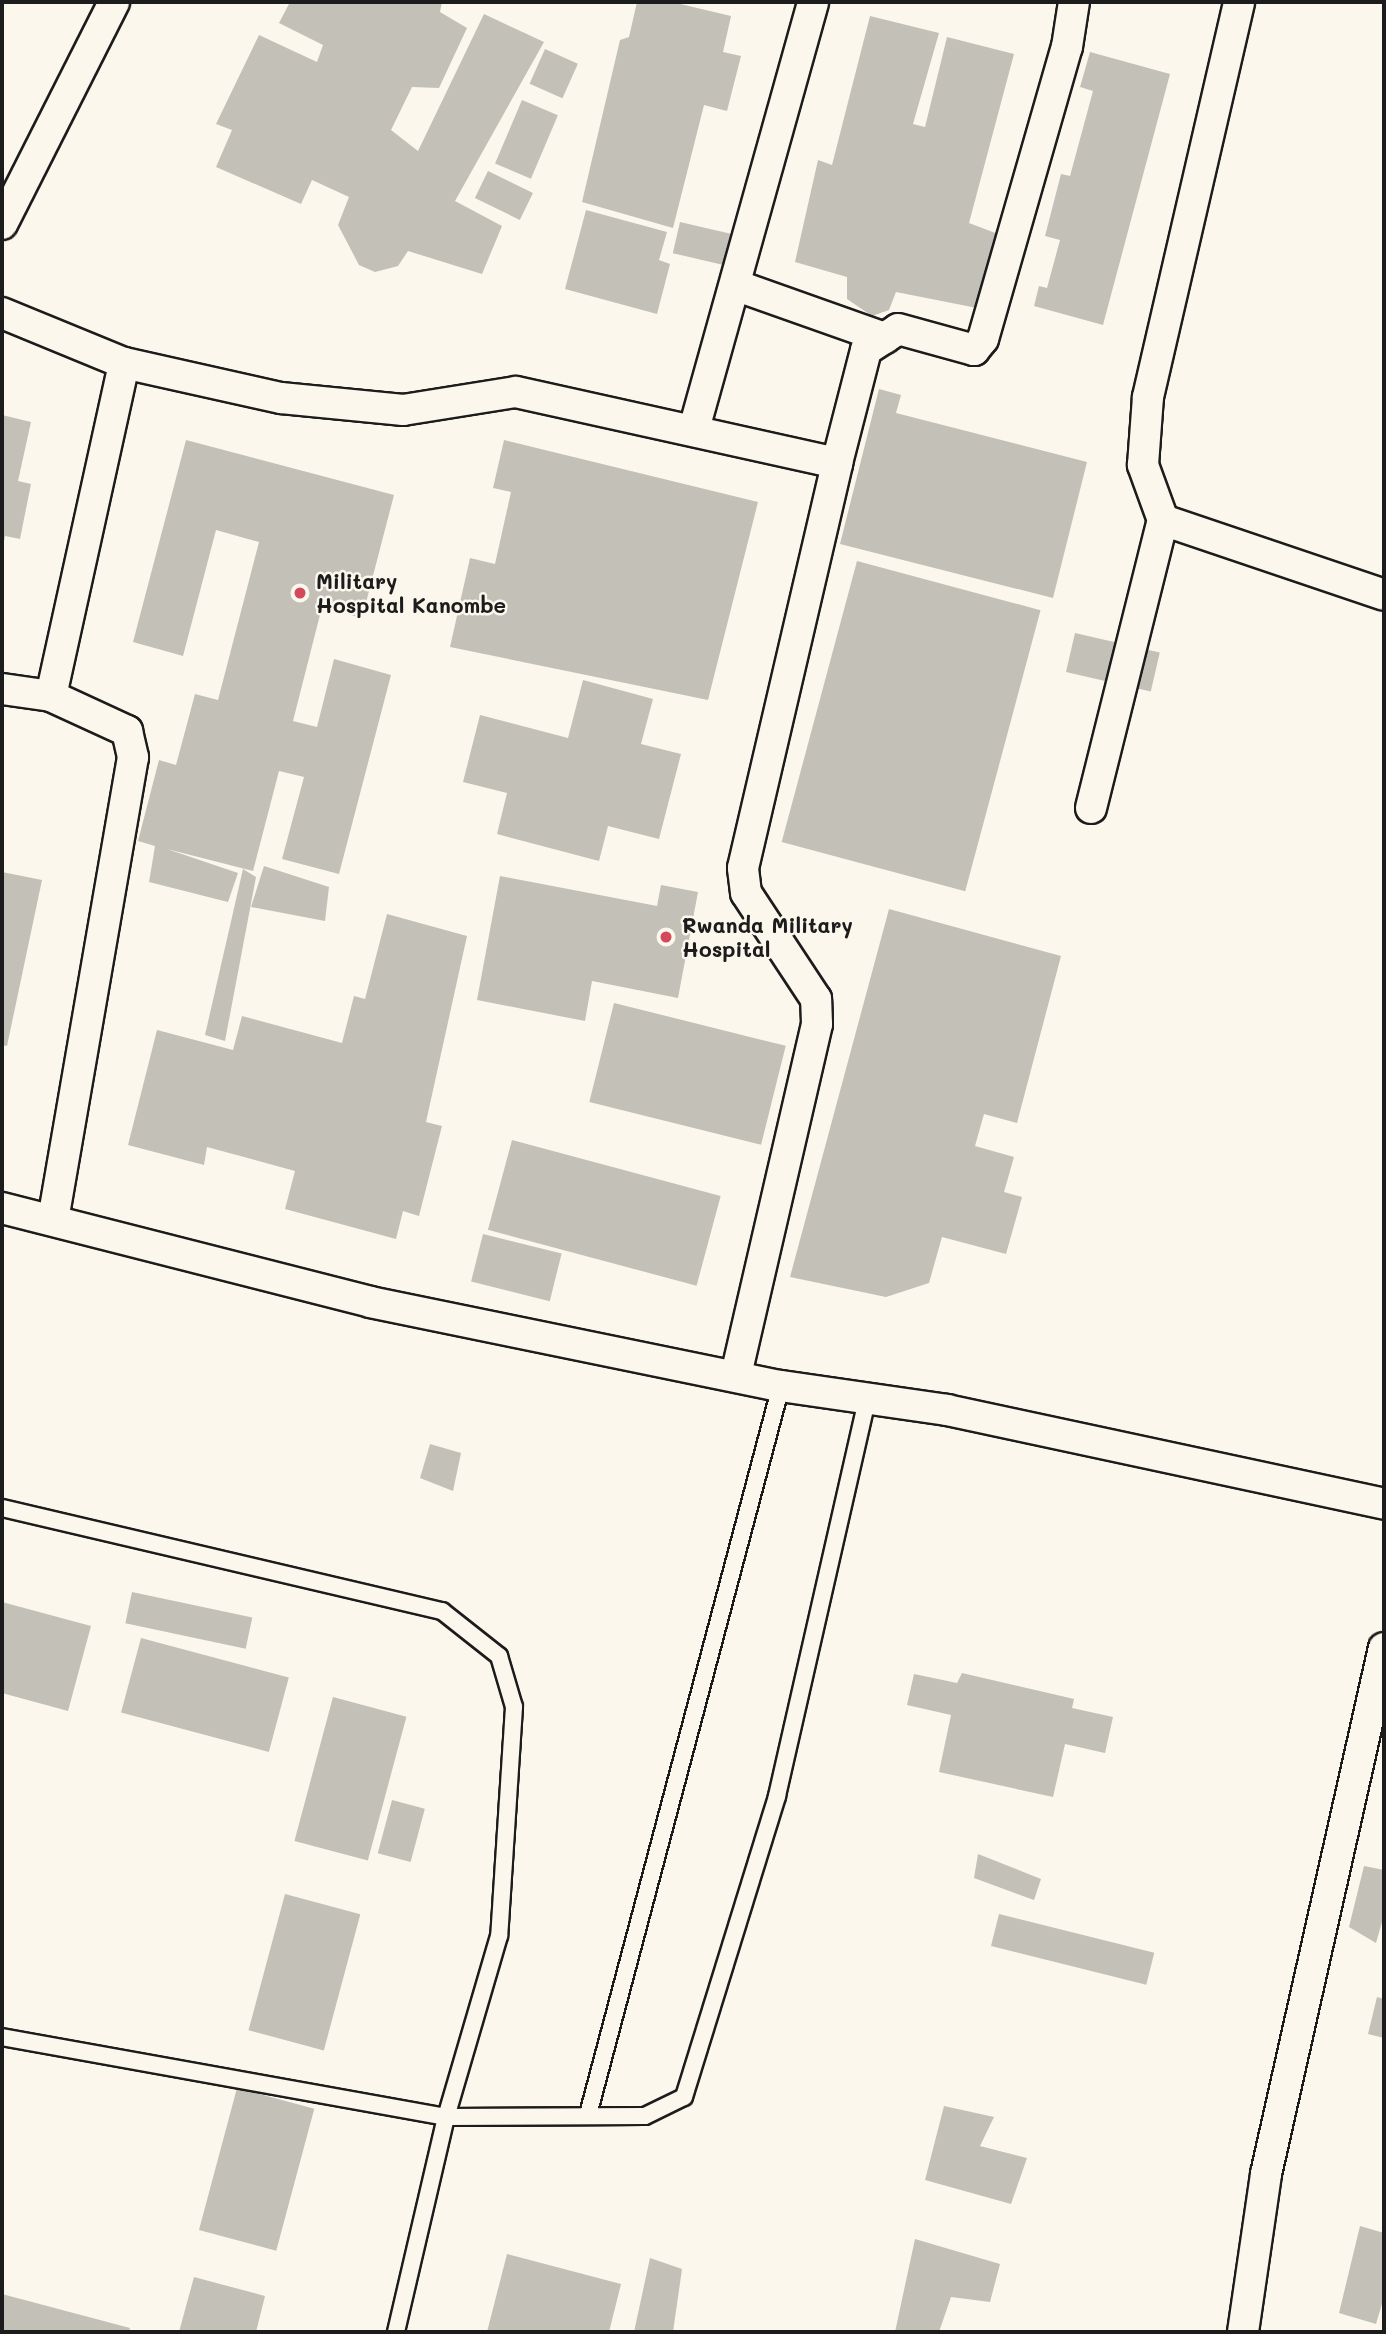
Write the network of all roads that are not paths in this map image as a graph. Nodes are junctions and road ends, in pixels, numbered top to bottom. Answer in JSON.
{"nodes":[{"id":1,"x":114,"y":2,"type":"edge"},
{"id":2,"x":813,"y":2,"type":"edge"},
{"id":3,"x":1074,"y":2,"type":"edge"},
{"id":4,"x":1239,"y":2,"type":"edge"},
{"id":5,"x":2,"y":224,"type":"edge"},
{"id":6,"x":735,"y":285,"type":"junction"},
{"id":7,"x":2,"y":313,"type":"edge"},
{"id":8,"x":885,"y":338,"type":"junction"},
{"id":9,"x":124,"y":363,"type":"junction"},
{"id":10,"x":694,"y":429,"type":"junction"},
{"id":11,"x":837,"y":463,"type":"junction"},
{"id":12,"x":1163,"y":520,"type":"junction"},
{"id":13,"x":1384,"y":595,"type":"edge"},
{"id":14,"x":2,"y":689,"type":"edge"},
{"id":15,"x":51,"y":696,"type":"junction"},
{"id":16,"x":1091,"y":808,"type":"dead end"},
{"id":17,"x":2,"y":1208,"type":"edge"},
{"id":18,"x":53,"y":1220,"type":"junction"},
{"id":19,"x":736,"y":1375,"type":"junction"},
{"id":20,"x":781,"y":1386,"type":"junction"},
{"id":21,"x":868,"y":1395,"type":"junction"},
{"id":22,"x":1384,"y":1504,"type":"edge"},
{"id":23,"x":2,"y":1508,"type":"edge"},
{"id":24,"x":1384,"y":1648,"type":"edge"},
{"id":25,"x":2,"y":2037,"type":"edge"},
{"id":26,"x":589,"y":2111,"type":"junction"},
{"id":27,"x":446,"y":2117,"type":"junction"},
{"id":28,"x":396,"y":2332,"type":"edge"},
{"id":29,"x":1243,"y":2332,"type":"edge"}],
"edges":[{"from":1,"to":5,"type":"street"},
{"from":2,"to":6,"type":"street"},
{"from":3,"to":8,"type":"street"},
{"from":4,"to":12,"type":"street"},
{"from":6,"to":8,"type":"street"},
{"from":6,"to":10,"type":"street"},
{"from":7,"to":9,"type":"street"},
{"from":8,"to":11,"type":"street"},
{"from":9,"to":10,"type":"street"},
{"from":9,"to":15,"type":"street"},
{"from":10,"to":11,"type":"street"},
{"from":11,"to":19,"type":"street"},
{"from":12,"to":13,"type":"street"},
{"from":12,"to":16,"type":"street"},
{"from":14,"to":15,"type":"street"},
{"from":15,"to":18,"type":"street"},
{"from":17,"to":18,"type":"street"},
{"from":18,"to":19,"type":"street"},
{"from":19,"to":20,"type":"street"},
{"from":20,"to":21,"type":"street"},
{"from":20,"to":26,"type":"lane"},
{"from":21,"to":22,"type":"street"},
{"from":21,"to":26,"type":"lane"},
{"from":23,"to":27,"type":"lane"},
{"from":24,"to":29,"type":"street"},
{"from":25,"to":27,"type":"lane"},
{"from":26,"to":27,"type":"lane"},
{"from":27,"to":28,"type":"lane"}]}
